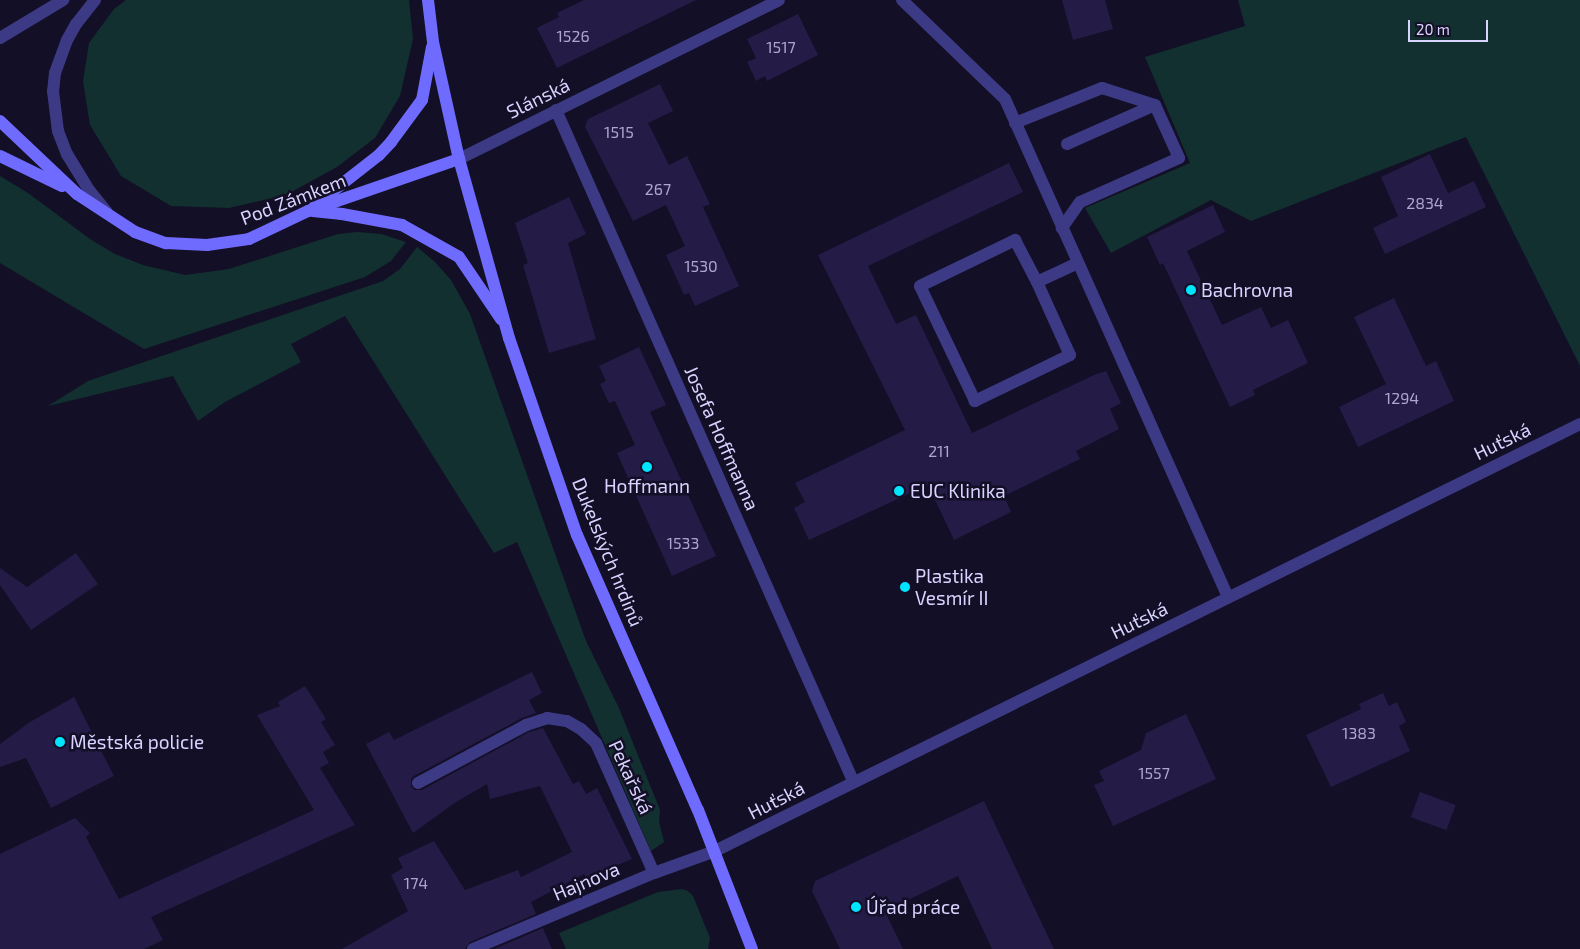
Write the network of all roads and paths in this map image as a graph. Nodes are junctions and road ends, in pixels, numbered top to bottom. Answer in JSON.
{"nodes":[{"id":1,"x":64,"y":0,"type":"edge"},
{"id":2,"x":95,"y":0,"type":"edge"},
{"id":3,"x":428,"y":0,"type":"edge"},
{"id":4,"x":779,"y":0,"type":"edge"},
{"id":5,"x":902,"y":0,"type":"edge"},
{"id":6,"x":0,"y":38,"type":"edge"},
{"id":7,"x":433,"y":42,"type":"junction"},
{"id":8,"x":1155,"y":105,"type":"junction"},
{"id":9,"x":556,"y":110,"type":"junction"},
{"id":10,"x":0,"y":121,"type":"edge"},
{"id":11,"x":1015,"y":123,"type":"junction"},
{"id":12,"x":1067,"y":144,"type":"dead end"},
{"id":13,"x":0,"y":156,"type":"edge"},
{"id":14,"x":459,"y":158,"type":"junction"},
{"id":15,"x":77,"y":194,"type":"junction"},
{"id":16,"x":308,"y":211,"type":"junction"},
{"id":17,"x":112,"y":218,"type":"junction"},
{"id":18,"x":1062,"y":228,"type":"junction"},
{"id":19,"x":1078,"y":263,"type":"junction"},
{"id":20,"x":1037,"y":282,"type":"junction"},
{"id":21,"x":507,"y":329,"type":"junction"},
{"id":22,"x":1580,"y":424,"type":"edge"},
{"id":23,"x":1228,"y":597,"type":"junction"},
{"id":24,"x":853,"y":781,"type":"junction"},
{"id":25,"x":418,"y":783,"type":"dead end"},
{"id":26,"x":715,"y":851,"type":"junction"},
{"id":27,"x":654,"y":873,"type":"junction"},
{"id":28,"x":473,"y":949,"type":"edge"},
{"id":29,"x":752,"y":949,"type":"edge"}],
"edges":[{"from":1,"to":6,"type":"street"},
{"from":2,"to":17,"type":"street","name":"Pod Zámkem"},
{"from":3,"to":7,"type":"main road"},
{"from":4,"to":9,"type":"street","name":"Slánská"},
{"from":5,"to":11,"type":"street"},
{"from":7,"to":14,"type":"main road"},
{"from":7,"to":16,"type":"main road"},
{"from":8,"to":11,"type":"street"},
{"from":8,"to":12,"type":"street"},
{"from":8,"to":18,"type":"street"},
{"from":9,"to":14,"type":"street","name":"Slánská"},
{"from":9,"to":24,"type":"street","name":"Josefa Hoffmanna"},
{"from":10,"to":15,"type":"main road","name":"Pod Zámkem"},
{"from":11,"to":18,"type":"street"},
{"from":13,"to":15,"type":"main road"},
{"from":14,"to":16,"type":"main road","name":"Pod Zámkem"},
{"from":14,"to":21,"type":"main road","name":"Dukelských hrdinů"},
{"from":15,"to":17,"type":"main road","name":"Pod Zámkem"},
{"from":16,"to":17,"type":"main road","name":"Pod Zámkem"},
{"from":16,"to":21,"type":"main road"},
{"from":18,"to":19,"type":"street"},
{"from":19,"to":20,"type":"street"},
{"from":19,"to":23,"type":"street"},
{"from":20,"to":20,"type":"street"},
{"from":21,"to":26,"type":"main road","name":"Dukelských hrdinů"},
{"from":22,"to":23,"type":"street","name":"Huťská"},
{"from":23,"to":24,"type":"street","name":"Huťská"},
{"from":24,"to":26,"type":"street","name":"Huťská"},
{"from":25,"to":27,"type":"street","name":"Pekařská"},
{"from":26,"to":27,"type":"street","name":"Hajnova"},
{"from":26,"to":29,"type":"main road","name":"Dukelských hrdinů"},
{"from":27,"to":28,"type":"street","name":"Hajnova"}]}
